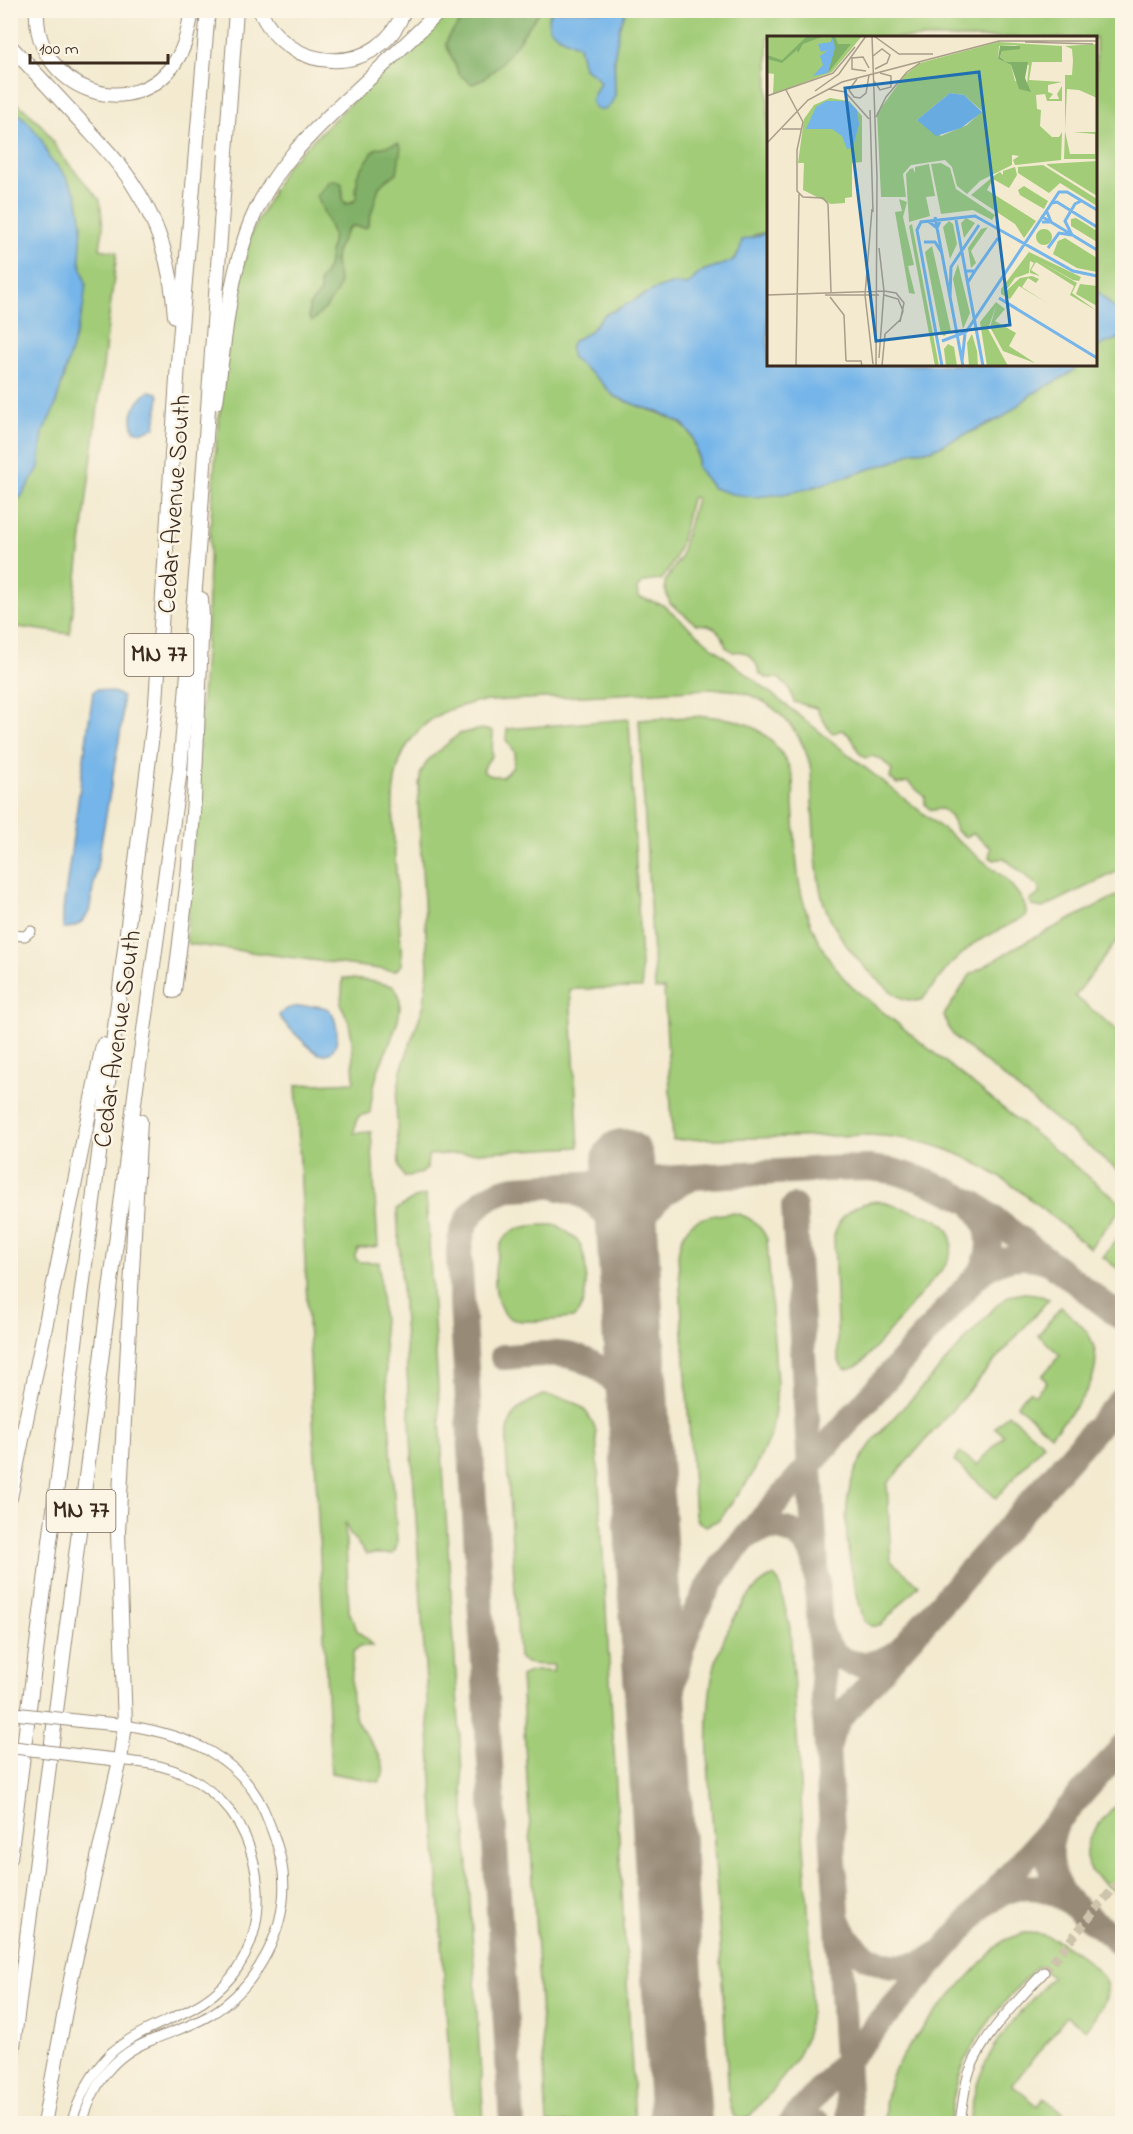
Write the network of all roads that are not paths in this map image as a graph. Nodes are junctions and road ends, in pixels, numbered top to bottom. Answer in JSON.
{"nodes":[{"id":1,"x":37,"y":10,"type":"edge"},
{"id":2,"x":192,"y":10,"type":"edge"},
{"id":3,"x":208,"y":10,"type":"edge"},
{"id":4,"x":236,"y":10,"type":"edge"},
{"id":5,"x":260,"y":10,"type":"edge"},
{"id":6,"x":404,"y":10,"type":"edge"},
{"id":7,"x":441,"y":10,"type":"edge"},
{"id":8,"x":10,"y":46,"type":"edge"},
{"id":9,"x":178,"y":363,"type":"junction"},
{"id":10,"x":202,"y":484,"type":"junction"},
{"id":11,"x":198,"y":551,"type":"junction"},
{"id":12,"x":31,"y":932,"type":"dead end"},
{"id":13,"x":10,"y":935,"type":"edge"},
{"id":14,"x":124,"y":946,"type":"junction"},
{"id":15,"x":155,"y":952,"type":"junction"},
{"id":16,"x":174,"y":991,"type":"dead end"},
{"id":17,"x":10,"y":1498,"type":"edge"},
{"id":18,"x":10,"y":1713,"type":"edge"},
{"id":19,"x":125,"y":1725,"type":"junction"},
{"id":20,"x":10,"y":1747,"type":"edge"},
{"id":21,"x":120,"y":1760,"type":"junction"},
{"id":22,"x":10,"y":1858,"type":"edge"},
{"id":23,"x":1044,"y":1972,"type":"tunnel mouth"},
{"id":24,"x":10,"y":2070,"type":"edge"},
{"id":25,"x":44,"y":2124,"type":"edge"},
{"id":26,"x":71,"y":2124,"type":"edge"},
{"id":27,"x":82,"y":2124,"type":"edge"},
{"id":28,"x":960,"y":2124,"type":"edge"}],
"edges":[{"from":1,"to":2,"type":"highway"},
{"from":3,"to":9,"type":"highway","name":"Cedar Avenue South","number":"MN 77"},
{"from":4,"to":10,"type":"highway","name":"Cedar Avenue South","number":"MN 77"},
{"from":5,"to":6,"type":"highway"},
{"from":7,"to":10,"type":"highway"},
{"from":8,"to":9,"type":"highway"},
{"from":9,"to":14,"type":"highway","name":"Cedar Avenue South","number":"MN 77"},
{"from":10,"to":11,"type":"highway","name":"Cedar Avenue South","number":"MN 77"},
{"from":11,"to":15,"type":"highway","name":"Cedar Avenue South","number":"MN 77"},
{"from":11,"to":16,"type":"highway"},
{"from":12,"to":13,"type":"street"},
{"from":14,"to":17,"type":"highway"},
{"from":14,"to":22,"type":"highway","name":"Cedar Avenue South","number":"MN 77"},
{"from":15,"to":19,"type":"highway"},
{"from":15,"to":24,"type":"highway","name":"Cedar Avenue South","number":"MN 77"},
{"from":18,"to":19,"type":"main road","bridge":true},
{"from":19,"to":21,"type":"highway"},
{"from":19,"to":27,"type":"street"},
{"from":20,"to":21,"type":"main road","bridge":true},
{"from":21,"to":25,"type":"highway"},
{"from":21,"to":26,"type":"street"},
{"from":23,"to":28,"type":"street"}]}
